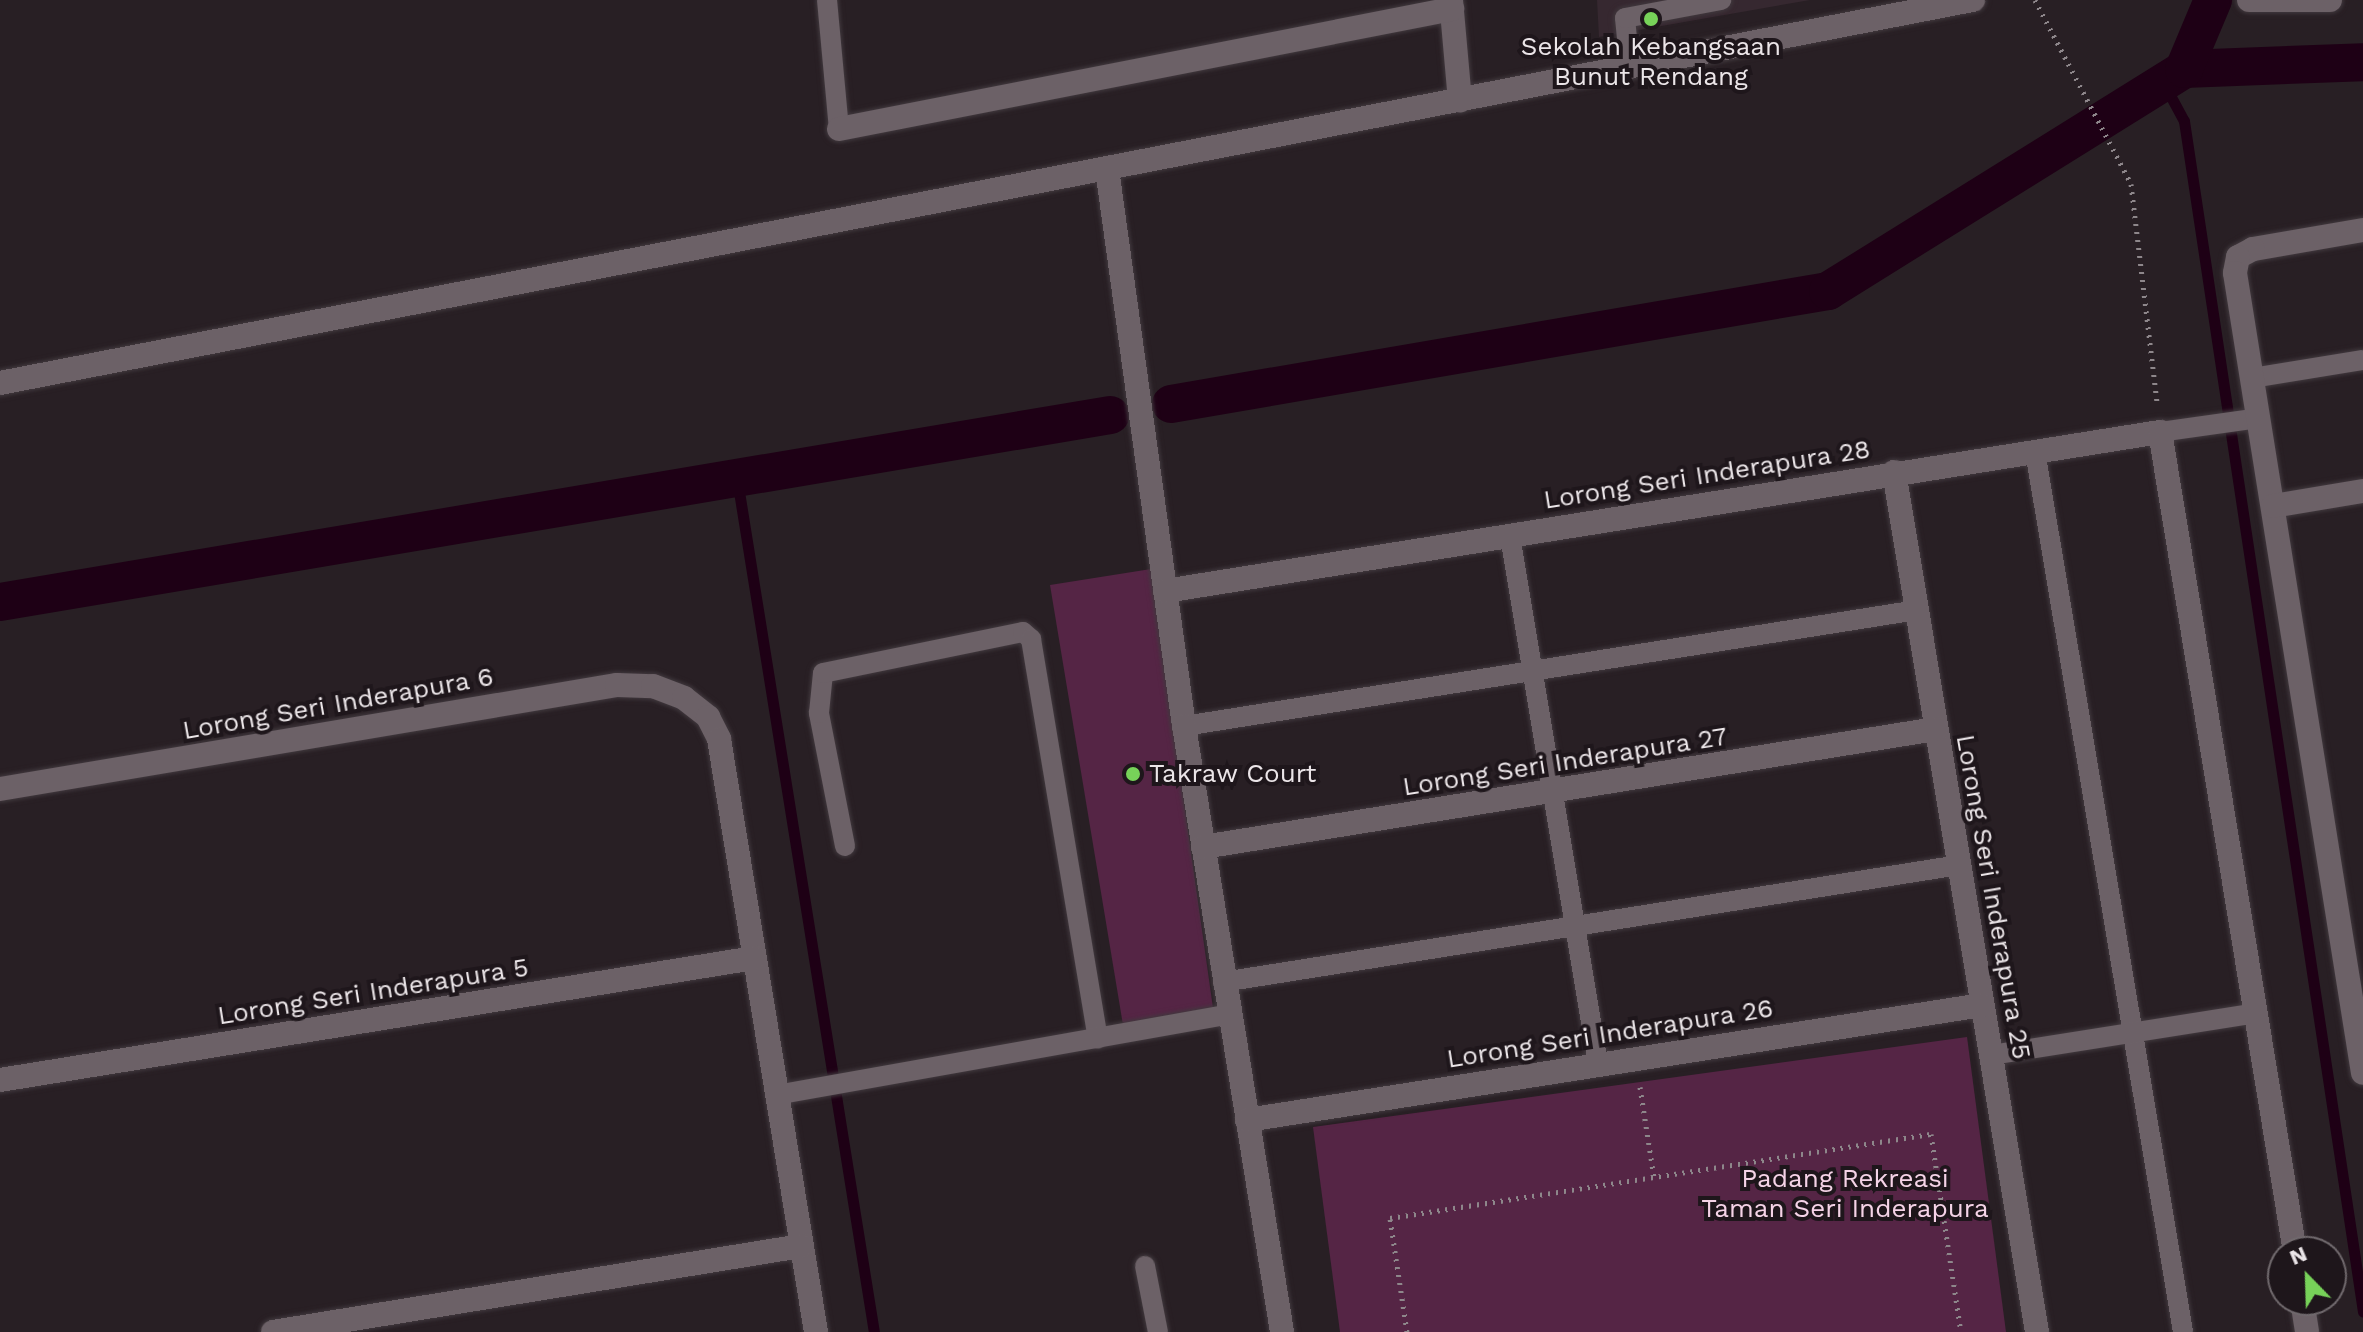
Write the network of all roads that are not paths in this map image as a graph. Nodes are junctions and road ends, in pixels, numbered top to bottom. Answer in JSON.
{"nodes":[{"id":1,"x":827,"y":0,"type":"edge"},
{"id":2,"x":1721,"y":0,"type":"edge"},
{"id":3,"x":2249,"y":0,"type":"edge"},
{"id":4,"x":2330,"y":0,"type":"edge"},
{"id":5,"x":1957,"y":2,"type":"edge"},
{"id":6,"x":1452,"y":5,"type":"edge"},
{"id":7,"x":1624,"y":9,"type":"edge"},
{"id":8,"x":1630,"y":69,"type":"junction"},
{"id":9,"x":1460,"y":101,"type":"junction"},
{"id":10,"x":839,"y":129,"type":"joint"},
{"id":11,"x":1107,"y":169,"type":"junction"},
{"id":12,"x":2363,"y":230,"type":"edge"},
{"id":13,"x":2363,"y":360,"type":"edge"},
{"id":14,"x":2252,"y":378,"type":"junction"},
{"id":15,"x":0,"y":383,"type":"edge"},
{"id":16,"x":2250,"y":419,"type":"junction"},
{"id":17,"x":2160,"y":432,"type":"junction"},
{"id":18,"x":2035,"y":451,"type":"junction"},
{"id":19,"x":1894,"y":472,"type":"junction"},
{"id":20,"x":2363,"y":491,"type":"edge"},
{"id":21,"x":2273,"y":506,"type":"junction"},
{"id":22,"x":1510,"y":536,"type":"junction"},
{"id":23,"x":1165,"y":591,"type":"junction"},
{"id":24,"x":1917,"y":610,"type":"junction"},
{"id":25,"x":1533,"y":670,"type":"junction"},
{"id":26,"x":1184,"y":726,"type":"junction"},
{"id":27,"x":1936,"y":729,"type":"junction"},
{"id":28,"x":0,"y":789,"type":"edge"},
{"id":29,"x":1553,"y":794,"type":"junction"},
{"id":30,"x":845,"y":846,"type":"dead end"},
{"id":31,"x":1203,"y":847,"type":"junction"},
{"id":32,"x":1959,"y":865,"type":"junction"},
{"id":33,"x":1575,"y":927,"type":"junction"},
{"id":34,"x":754,"y":958,"type":"junction"},
{"id":35,"x":1223,"y":982,"type":"junction"},
{"id":36,"x":1982,"y":1005,"type":"junction"},
{"id":37,"x":2256,"y":1013,"type":"junction"},
{"id":38,"x":1229,"y":1014,"type":"junction"},
{"id":39,"x":2133,"y":1032,"type":"junction"},
{"id":40,"x":1098,"y":1038,"type":"junction"},
{"id":41,"x":2360,"y":1041,"type":"edge"},
{"id":42,"x":1991,"y":1055,"type":"junction"},
{"id":43,"x":1598,"y":1064,"type":"junction"},
{"id":44,"x":2363,"y":1073,"type":"edge"},
{"id":45,"x":0,"y":1080,"type":"edge"},
{"id":46,"x":776,"y":1095,"type":"junction"},
{"id":47,"x":1247,"y":1120,"type":"junction"},
{"id":48,"x":2292,"y":1236,"type":"edge"},
{"id":49,"x":801,"y":1246,"type":"junction"},
{"id":50,"x":1145,"y":1266,"type":"dead end"},
{"id":51,"x":273,"y":1332,"type":"edge"},
{"id":52,"x":816,"y":1332,"type":"edge"},
{"id":53,"x":1158,"y":1332,"type":"edge"},
{"id":54,"x":1282,"y":1332,"type":"edge"},
{"id":55,"x":2037,"y":1332,"type":"edge"},
{"id":56,"x":2183,"y":1332,"type":"edge"}],
"edges":[{"from":1,"to":10,"type":"lane"},
{"from":2,"to":7,"type":"lane"},
{"from":3,"to":4,"type":"street"},
{"from":5,"to":8,"type":"street"},
{"from":6,"to":9,"type":"street"},
{"from":6,"to":10,"type":"street"},
{"from":7,"to":8,"type":"lane"},
{"from":8,"to":9,"type":"street"},
{"from":9,"to":11,"type":"street"},
{"from":11,"to":15,"type":"street"},
{"from":11,"to":23,"type":"street"},
{"from":12,"to":14,"type":"street"},
{"from":13,"to":14,"type":"lane"},
{"from":14,"to":16,"type":"street"},
{"from":16,"to":17,"type":"lane","name":"Lorong Seri Inderapura 28"},
{"from":16,"to":21,"type":"street"},
{"from":17,"to":18,"type":"street","name":"Lorong Seri Inderapura 28"},
{"from":17,"to":37,"type":"street"},
{"from":18,"to":19,"type":"street","name":"Lorong Seri Inderapura 28"},
{"from":18,"to":39,"type":"lane"},
{"from":19,"to":22,"type":"street","name":"Lorong Seri Inderapura 28"},
{"from":19,"to":24,"type":"street","name":"Lorong Seri Inderapura 25"},
{"from":20,"to":21,"type":"street"},
{"from":21,"to":41,"type":"street"},
{"from":22,"to":23,"type":"street","name":"Lorong Seri Inderapura 28"},
{"from":22,"to":25,"type":"lane"},
{"from":23,"to":26,"type":"street"},
{"from":24,"to":25,"type":"lane"},
{"from":24,"to":27,"type":"street","name":"Lorong Seri Inderapura 25"},
{"from":25,"to":26,"type":"lane"},
{"from":25,"to":29,"type":"lane"},
{"from":26,"to":31,"type":"street"},
{"from":27,"to":29,"type":"street","name":"Lorong Seri Inderapura 27"},
{"from":27,"to":32,"type":"street","name":"Lorong Seri Inderapura 25"},
{"from":28,"to":34,"type":"street","name":"Lorong Seri Inderapura 6"},
{"from":29,"to":31,"type":"street","name":"Lorong Seri Inderapura 27"},
{"from":29,"to":33,"type":"lane"},
{"from":30,"to":40,"type":"lane"},
{"from":31,"to":35,"type":"street"},
{"from":32,"to":33,"type":"lane"},
{"from":32,"to":36,"type":"street","name":"Lorong Seri Inderapura 25"},
{"from":33,"to":35,"type":"lane"},
{"from":33,"to":43,"type":"lane"},
{"from":34,"to":45,"type":"street","name":"Lorong Seri Inderapura 5"},
{"from":34,"to":46,"type":"street"},
{"from":35,"to":38,"type":"street"},
{"from":36,"to":42,"type":"street","name":"Lorong Seri Inderapura 25"},
{"from":36,"to":43,"type":"street","name":"Lorong Seri Inderapura 26"},
{"from":37,"to":39,"type":"lane"},
{"from":37,"to":48,"type":"street"},
{"from":38,"to":40,"type":"lane"},
{"from":38,"to":47,"type":"street"},
{"from":39,"to":42,"type":"lane"},
{"from":39,"to":56,"type":"lane"},
{"from":40,"to":46,"type":"lane"},
{"from":41,"to":44,"type":"street"},
{"from":42,"to":55,"type":"street","name":"Lorong Seri Inderapura 25"},
{"from":43,"to":47,"type":"street","name":"Lorong Seri Inderapura 26"},
{"from":46,"to":49,"type":"street"},
{"from":47,"to":54,"type":"street"},
{"from":49,"to":51,"type":"street"},
{"from":49,"to":52,"type":"street"},
{"from":50,"to":53,"type":"lane"}]}
